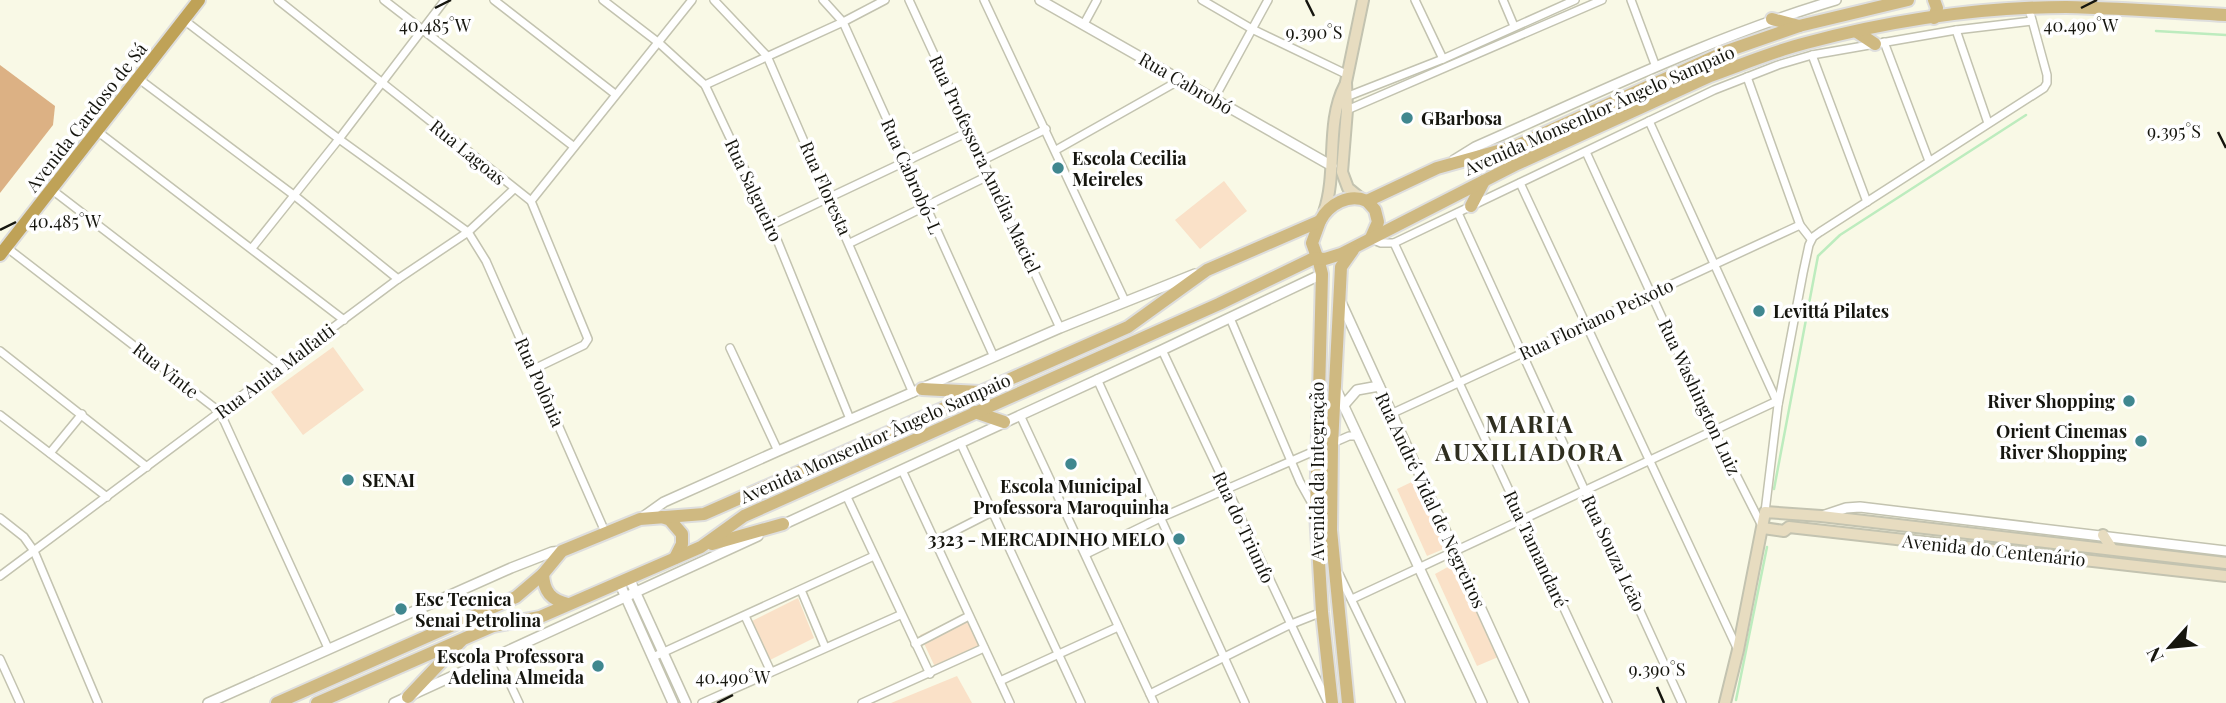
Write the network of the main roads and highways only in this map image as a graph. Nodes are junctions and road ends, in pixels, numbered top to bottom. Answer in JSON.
{"nodes":[{"id":1,"x":199,"y":0,"type":"edge"},
{"id":2,"x":1363,"y":0,"type":"edge"},
{"id":3,"x":1908,"y":0,"type":"edge"},
{"id":4,"x":1934,"y":0,"type":"edge"},
{"id":5,"x":1966,"y":0,"type":"edge"},
{"id":6,"x":1975,"y":13,"type":"junction"},
{"id":7,"x":2226,"y":15,"type":"edge"},
{"id":8,"x":1934,"y":18,"type":"junction"},
{"id":9,"x":1772,"y":19,"type":"road end"},
{"id":10,"x":1799,"y":26,"type":"junction"},
{"id":11,"x":1857,"y":32,"type":"junction"},
{"id":12,"x":1880,"y":43,"type":"road end"},
{"id":13,"x":1347,"y":78,"type":"junction"},
{"id":14,"x":1485,"y":180,"type":"junction"},
{"id":15,"x":1363,"y":199,"type":"junction"},
{"id":16,"x":1471,"y":206,"type":"road end"},
{"id":17,"x":1322,"y":216,"type":"junction"},
{"id":18,"x":1365,"y":242,"type":"junction"},
{"id":19,"x":3,"y":251,"type":"edge"},
{"id":20,"x":1318,"y":258,"type":"junction"},
{"id":21,"x":918,"y":391,"type":"road end"},
{"id":22,"x":984,"y":392,"type":"junction"},
{"id":23,"x":975,"y":412,"type":"junction"},
{"id":24,"x":1004,"y":422,"type":"road end"},
{"id":25,"x":1791,"y":513,"type":"junction"},
{"id":26,"x":662,"y":517,"type":"junction"},
{"id":27,"x":783,"y":524,"type":"road end"},
{"id":28,"x":1763,"y":528,"type":"junction"},
{"id":29,"x":1787,"y":529,"type":"junction"},
{"id":30,"x":2103,"y":535,"type":"road end"},
{"id":31,"x":701,"y":547,"type":"junction"},
{"id":32,"x":1759,"y":549,"type":"junction"},
{"id":33,"x":2112,"y":549,"type":"junction"},
{"id":34,"x":675,"y":558,"type":"junction"},
{"id":35,"x":2226,"y":563,"type":"edge"},
{"id":36,"x":543,"y":574,"type":"junction"},
{"id":37,"x":2226,"y":576,"type":"edge"},
{"id":38,"x":568,"y":604,"type":"junction"},
{"id":39,"x":463,"y":639,"type":"junction"},
{"id":40,"x":408,"y":697,"type":"road end"},
{"id":41,"x":277,"y":703,"type":"edge"},
{"id":42,"x":317,"y":703,"type":"edge"},
{"id":43,"x":1330,"y":703,"type":"edge"},
{"id":44,"x":1348,"y":703,"type":"edge"},
{"id":45,"x":1725,"y":703,"type":"edge"}],
"edges":[{"from":1,"to":19,"type":"highway","name":"Avenida Cardoso de Sá"},
{"from":2,"to":13,"type":"main road"},
{"from":3,"to":10,"type":"main road","name":"Avenida Monsenhor Ângelo Sampaio"},
{"from":4,"to":8,"type":"main road"},
{"from":5,"to":6,"type":"main road"},
{"from":6,"to":7,"type":"main road","name":"Avenida Monsenhor Ângelo Sampaio"},
{"from":6,"to":8,"type":"main road","name":"Avenida Monsenhor Ângelo Sampaio"},
{"from":8,"to":11,"type":"main road","name":"Avenida Monsenhor Ângelo Sampaio"},
{"from":9,"to":10,"type":"main road"},
{"from":10,"to":15,"type":"main road","name":"Avenida Monsenhor Ângelo Sampaio"},
{"from":11,"to":12,"type":"main road"},
{"from":11,"to":14,"type":"main road","name":"Avenida Monsenhor Ângelo Sampaio"},
{"from":13,"to":15,"type":"main road"},
{"from":13,"to":17,"type":"main road"},
{"from":14,"to":16,"type":"main road"},
{"from":14,"to":18,"type":"main road","name":"Avenida Monsenhor Ângelo Sampaio"},
{"from":15,"to":17,"type":"main road","name":"Avenida Monsenhor Ângelo Sampaio"},
{"from":15,"to":18,"type":"main road"},
{"from":17,"to":20,"type":"main road"},
{"from":17,"to":22,"type":"main road","name":"Avenida Monsenhor Ângelo Sampaio"},
{"from":18,"to":20,"type":"main road","name":"Avenida Monsenhor Ângelo Sampaio"},
{"from":18,"to":44,"type":"main road","name":"Avenida da Integração"},
{"from":20,"to":23,"type":"main road","name":"Avenida Monsenhor Ângelo Sampaio"},
{"from":20,"to":43,"type":"main road","name":"Avenida da Integração"},
{"from":21,"to":22,"type":"main road"},
{"from":22,"to":26,"type":"main road","name":"Avenida Monsenhor Ângelo Sampaio"},
{"from":23,"to":24,"type":"main road"},
{"from":23,"to":31,"type":"main road","name":"Avenida Monsenhor Ângelo Sampaio"},
{"from":25,"to":28,"type":"main road"},
{"from":25,"to":29,"type":"main road"},
{"from":25,"to":33,"type":"main road"},
{"from":26,"to":34,"type":"main road"},
{"from":26,"to":36,"type":"main road","name":"Avenida Monsenhor Ângelo Sampaio"},
{"from":27,"to":31,"type":"main road"},
{"from":28,"to":29,"type":"main road","name":"Avenida do Centenário"},
{"from":28,"to":32,"type":"main road"},
{"from":29,"to":32,"type":"main road"},
{"from":29,"to":37,"type":"main road","name":"Avenida do Centenário"},
{"from":30,"to":33,"type":"main road"},
{"from":31,"to":34,"type":"main road","name":"Avenida Monsenhor Ângelo Sampaio"},
{"from":32,"to":45,"type":"main road"},
{"from":33,"to":35,"type":"main road"},
{"from":34,"to":38,"type":"main road","name":"Avenida Monsenhor Ângelo Sampaio"},
{"from":36,"to":38,"type":"main road"},
{"from":36,"to":41,"type":"main road","name":"Avenida Monsenhor Ângelo Sampaio"},
{"from":38,"to":39,"type":"main road","name":"Avenida Monsenhor Ângelo Sampaio"},
{"from":39,"to":40,"type":"main road"},
{"from":39,"to":42,"type":"main road","name":"Avenida Monsenhor Ângelo Sampaio"}]}
